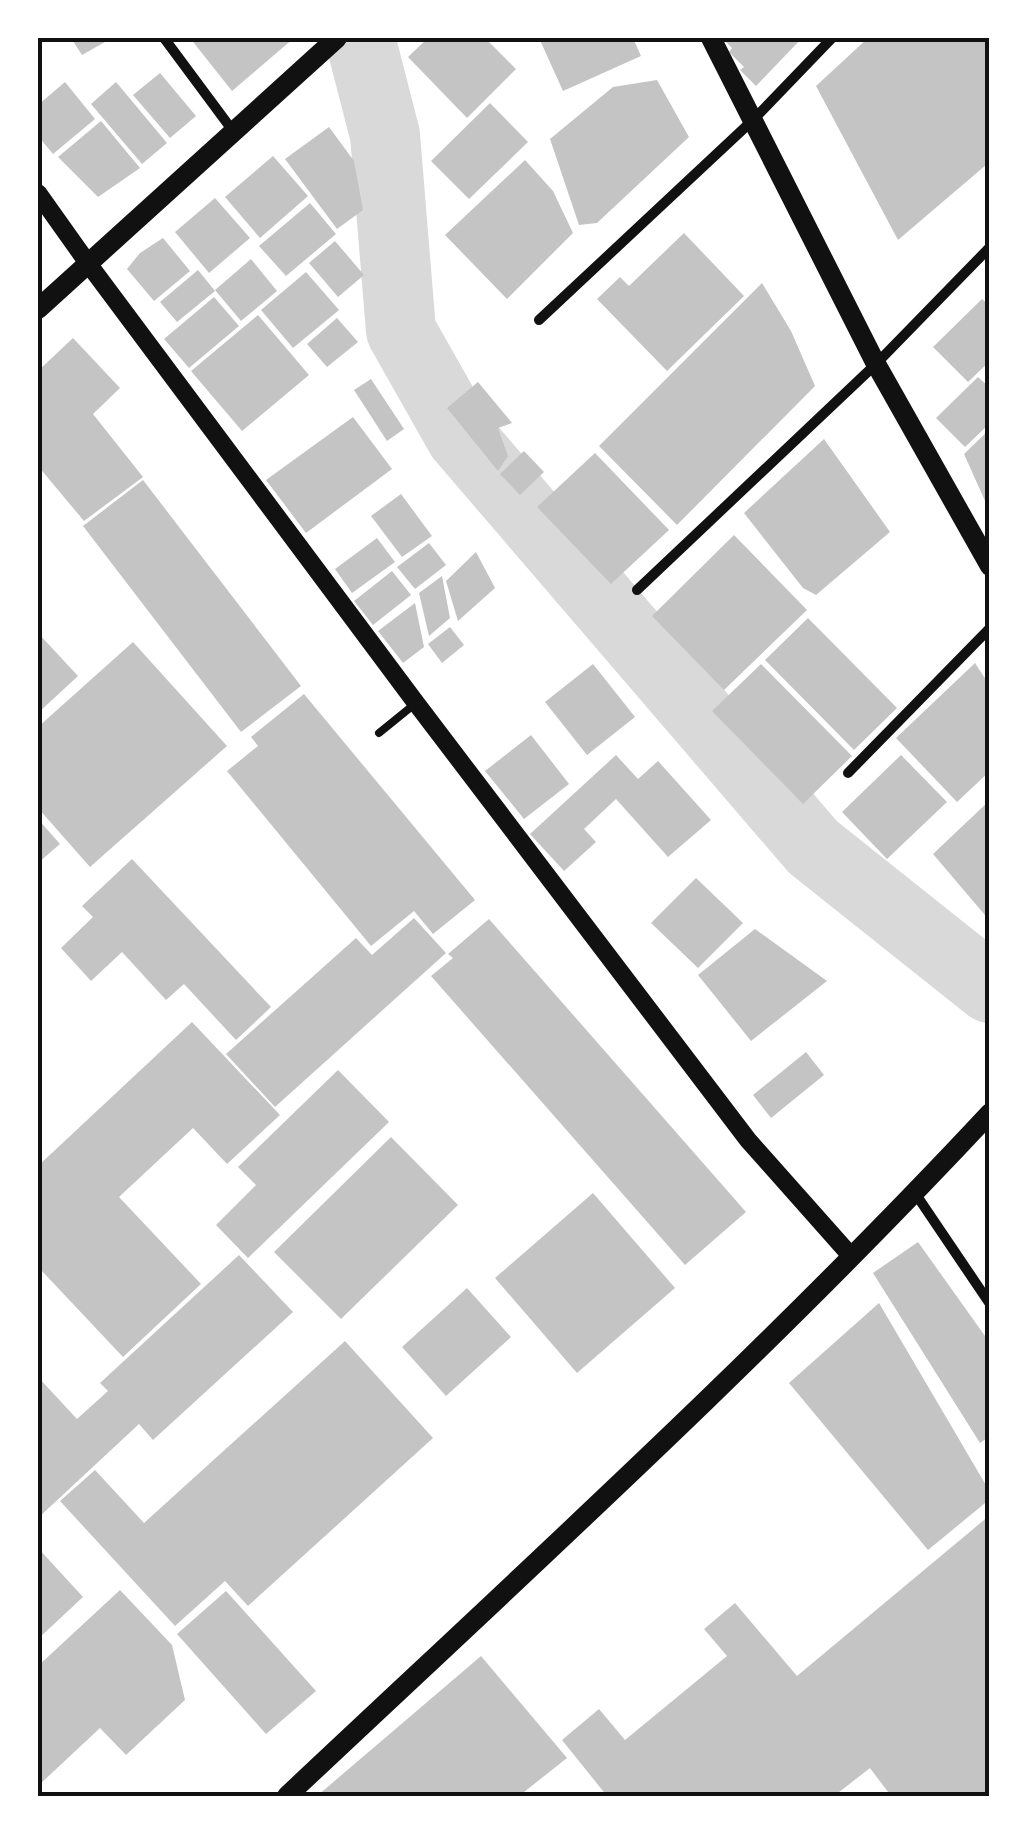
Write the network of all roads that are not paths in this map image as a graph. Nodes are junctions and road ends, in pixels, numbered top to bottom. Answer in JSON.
{"nodes":[{"id":1,"x":164,"y":38,"type":"edge"},
{"id":2,"x":711,"y":38,"type":"edge"},
{"id":3,"x":832,"y":38,"type":"edge"},
{"id":4,"x":334,"y":41,"type":"edge"},
{"id":5,"x":754,"y":119,"type":"junction"},
{"id":6,"x":233,"y":131,"type":"junction"},
{"id":7,"x":38,"y":192,"type":"edge"},
{"id":8,"x":990,"y":247,"type":"edge"},
{"id":9,"x":86,"y":262,"type":"junction"},
{"id":10,"x":38,"y":309,"type":"edge"},
{"id":11,"x":539,"y":320,"type":"dead end"},
{"id":12,"x":876,"y":364,"type":"junction"},
{"id":13,"x":990,"y":566,"type":"edge"},
{"id":14,"x":636,"y":590,"type":"dead end"},
{"id":15,"x":990,"y":628,"type":"edge"},
{"id":16,"x":416,"y":703,"type":"junction"},
{"id":17,"x":378,"y":733,"type":"dead end"},
{"id":18,"x":848,"y":773,"type":"dead end"},
{"id":19,"x":990,"y":1112,"type":"edge"},
{"id":20,"x":915,"y":1193,"type":"junction"},
{"id":21,"x":851,"y":1256,"type":"junction"},
{"id":22,"x":990,"y":1304,"type":"edge"},
{"id":23,"x":287,"y":1796,"type":"edge"}],
"edges":[{"from":1,"to":6,"type":"street"},
{"from":2,"to":5,"type":"main road"},
{"from":3,"to":5,"type":"street"},
{"from":4,"to":6,"type":"main road"},
{"from":5,"to":11,"type":"street"},
{"from":5,"to":12,"type":"main road"},
{"from":6,"to":9,"type":"main road"},
{"from":7,"to":9,"type":"street"},
{"from":8,"to":12,"type":"street"},
{"from":9,"to":10,"type":"main road"},
{"from":9,"to":16,"type":"street"},
{"from":12,"to":13,"type":"main road"},
{"from":12,"to":14,"type":"street"},
{"from":15,"to":18,"type":"street"},
{"from":16,"to":17,"type":"lane"},
{"from":16,"to":21,"type":"street"},
{"from":19,"to":20,"type":"main road"},
{"from":20,"to":21,"type":"main road"},
{"from":20,"to":22,"type":"street"},
{"from":21,"to":23,"type":"main road"}]}
